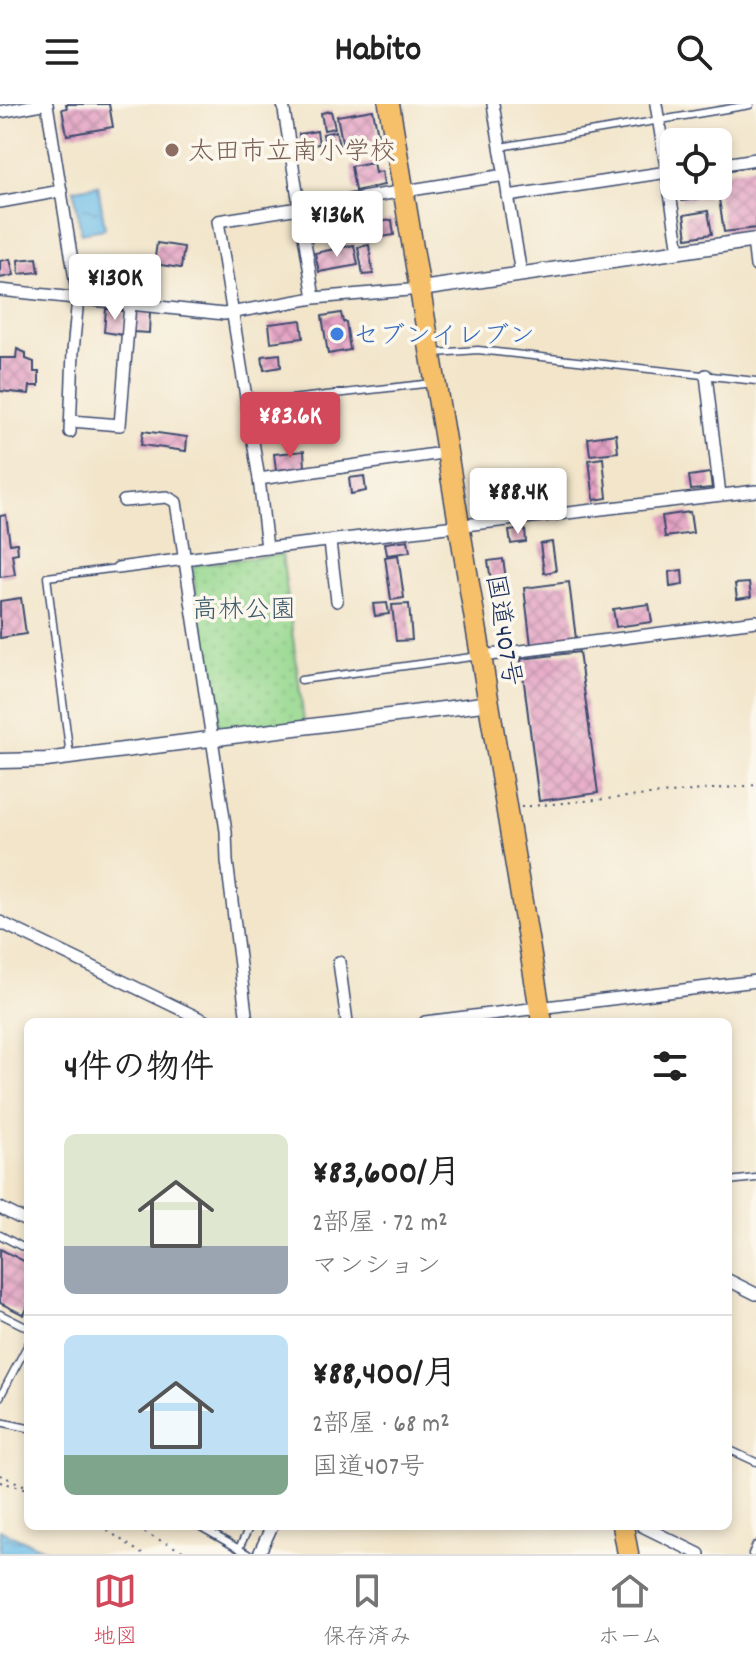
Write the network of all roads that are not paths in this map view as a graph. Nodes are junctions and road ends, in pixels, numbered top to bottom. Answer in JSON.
{"nodes":[{"id":1,"x":45,"y":104,"type":"edge"},
{"id":2,"x":283,"y":104,"type":"edge"},
{"id":3,"x":389,"y":104,"type":"edge"},
{"id":4,"x":493,"y":104,"type":"edge"},
{"id":5,"x":656,"y":104,"type":"edge"},
{"id":6,"x":750,"y":105,"type":"edge"},
{"id":7,"x":0,"y":112,"type":"edge"},
{"id":8,"x":659,"y":122,"type":"junction"},
{"id":9,"x":660,"y":128,"type":"edge"},
{"id":10,"x":500,"y":147,"type":"junction"},
{"id":11,"x":756,"y":159,"type":"edge"},
{"id":12,"x":732,"y":163,"type":"edge"},
{"id":13,"x":660,"y":173,"type":"edge"},
{"id":14,"x":505,"y":175,"type":"junction"},
{"id":15,"x":404,"y":190,"type":"junction"},
{"id":16,"x":61,"y":191,"type":"junction"},
{"id":17,"x":508,"y":196,"type":"junction"},
{"id":18,"x":673,"y":200,"type":"edge"},
{"id":19,"x":0,"y":202,"type":"edge"},
{"id":20,"x":300,"y":208,"type":"junction"},
{"id":21,"x":754,"y":240,"type":"edge"},
{"id":22,"x":679,"y":251,"type":"junction"},
{"id":23,"x":756,"y":266,"type":"edge"},
{"id":24,"x":521,"y":274,"type":"junction"},
{"id":25,"x":421,"y":289,"type":"junction"},
{"id":26,"x":0,"y":290,"type":"edge"},
{"id":27,"x":78,"y":298,"type":"junction"},
{"id":28,"x":314,"y":298,"type":"junction"},
{"id":29,"x":130,"y":304,"type":"junction"},
{"id":30,"x":232,"y":312,"type":"junction"},
{"id":31,"x":431,"y":353,"type":"junction"},
{"id":32,"x":706,"y":375,"type":"junction"},
{"id":33,"x":756,"y":381,"type":"edge"},
{"id":34,"x":437,"y":383,"type":"junction"},
{"id":35,"x":246,"y":404,"type":"junction"},
{"id":36,"x":449,"y":452,"type":"junction"},
{"id":37,"x":259,"y":479,"type":"junction"},
{"id":38,"x":756,"y":491,"type":"edge"},
{"id":39,"x":720,"y":495,"type":"junction"},
{"id":40,"x":124,"y":501,"type":"dead end"},
{"id":41,"x":461,"y":526,"type":"junction"},
{"id":42,"x":330,"y":542,"type":"junction"},
{"id":43,"x":267,"y":548,"type":"junction"},
{"id":44,"x":186,"y":558,"type":"junction"},
{"id":45,"x":118,"y":568,"type":"joint"},
{"id":46,"x":337,"y":601,"type":"dead end"},
{"id":47,"x":756,"y":621,"type":"edge"},
{"id":48,"x":482,"y":656,"type":"junction"},
{"id":49,"x":301,"y":680,"type":"dead end"},
{"id":50,"x":490,"y":703,"type":"junction"},
{"id":51,"x":213,"y":738,"type":"junction"},
{"id":52,"x":70,"y":756,"type":"junction"},
{"id":53,"x":0,"y":761,"type":"edge"},
{"id":54,"x":0,"y":922,"type":"edge"},
{"id":55,"x":339,"y":962,"type":"dead end"},
{"id":56,"x":756,"y":981,"type":"edge"},
{"id":57,"x":541,"y":1015,"type":"edge"},
{"id":58,"x":489,"y":1017,"type":"edge"},
{"id":59,"x":199,"y":1018,"type":"edge"},
{"id":60,"x":247,"y":1018,"type":"edge"},
{"id":61,"x":346,"y":1018,"type":"edge"},
{"id":62,"x":756,"y":1178,"type":"edge"},
{"id":63,"x":732,"y":1181,"type":"edge"},
{"id":64,"x":0,"y":1208,"type":"edge"},
{"id":65,"x":24,"y":1220,"type":"edge"},
{"id":66,"x":0,"y":1235,"type":"edge"},
{"id":67,"x":24,"y":1248,"type":"edge"},
{"id":68,"x":732,"y":1282,"type":"edge"},
{"id":69,"x":756,"y":1294,"type":"edge"},
{"id":70,"x":0,"y":1314,"type":"edge"},
{"id":71,"x":24,"y":1326,"type":"edge"},
{"id":72,"x":24,"y":1352,"type":"edge"},
{"id":73,"x":0,"y":1397,"type":"edge"},
{"id":74,"x":0,"y":1422,"type":"edge"},
{"id":75,"x":24,"y":1427,"type":"edge"},
{"id":76,"x":732,"y":1451,"type":"edge"},
{"id":77,"x":756,"y":1462,"type":"edge"},
{"id":78,"x":206,"y":1530,"type":"edge"},
{"id":79,"x":248,"y":1530,"type":"edge"},
{"id":80,"x":270,"y":1530,"type":"edge"},
{"id":81,"x":624,"y":1530,"type":"edge"},
{"id":82,"x":650,"y":1530,"type":"edge"},
{"id":83,"x":756,"y":1545,"type":"edge"},
{"id":84,"x":239,"y":1548,"type":"junction"},
{"id":85,"x":248,"y":1554,"type":"edge"},
{"id":86,"x":259,"y":1554,"type":"edge"},
{"id":87,"x":628,"y":1554,"type":"edge"},
{"id":88,"x":699,"y":1554,"type":"edge"},
{"id":89,"x":752,"y":1554,"type":"edge"}],
"edges":[{"from":1,"to":7,"type":"street"},
{"from":1,"to":16,"type":"street"},
{"from":2,"to":20,"type":"street"},
{"from":3,"to":15,"type":"highway","name":"国道407号"},
{"from":4,"to":10,"type":"street"},
{"from":5,"to":8,"type":"street"},
{"from":6,"to":8,"type":"lane"},
{"from":8,"to":9,"type":"street"},
{"from":8,"to":10,"type":"lane"},
{"from":10,"to":14,"type":"street"},
{"from":11,"to":12,"type":"street"},
{"from":13,"to":17,"type":"street"},
{"from":14,"to":15,"type":"street"},
{"from":14,"to":17,"type":"street"},
{"from":15,"to":20,"type":"street"},
{"from":15,"to":25,"type":"highway","name":"国道407号"},
{"from":16,"to":19,"type":"street"},
{"from":16,"to":27,"type":"street"},
{"from":17,"to":24,"type":"street"},
{"from":18,"to":22,"type":"street"},
{"from":20,"to":28,"type":"street"},
{"from":20,"to":30,"type":"street"},
{"from":21,"to":22,"type":"street"},
{"from":21,"to":23,"type":"street"},
{"from":22,"to":24,"type":"street"},
{"from":24,"to":25,"type":"street"},
{"from":25,"to":28,"type":"street"},
{"from":25,"to":31,"type":"highway","name":"国道407号"},
{"from":26,"to":27,"type":"street"},
{"from":27,"to":29,"type":"street"},
{"from":27,"to":29,"type":"street"},
{"from":28,"to":30,"type":"street"},
{"from":29,"to":30,"type":"street"},
{"from":30,"to":35,"type":"street"},
{"from":31,"to":32,"type":"lane"},
{"from":31,"to":34,"type":"highway","name":"国道407号"},
{"from":32,"to":33,"type":"lane"},
{"from":32,"to":39,"type":"street"},
{"from":34,"to":35,"type":"lane"},
{"from":34,"to":36,"type":"highway","name":"国道407号"},
{"from":35,"to":37,"type":"street"},
{"from":36,"to":37,"type":"street"},
{"from":36,"to":41,"type":"highway","name":"国道407号"},
{"from":37,"to":43,"type":"street"},
{"from":38,"to":39,"type":"street"},
{"from":39,"to":41,"type":"street"},
{"from":40,"to":44,"type":"street"},
{"from":41,"to":42,"type":"street"},
{"from":41,"to":48,"type":"highway","name":"国道407号"},
{"from":42,"to":43,"type":"street"},
{"from":42,"to":46,"type":"street"},
{"from":43,"to":44,"type":"street"},
{"from":44,"to":45,"type":"street"},
{"from":44,"to":51,"type":"street"},
{"from":45,"to":52,"type":"lane"},
{"from":47,"to":48,"type":"street"},
{"from":48,"to":49,"type":"lane"},
{"from":48,"to":50,"type":"highway","name":"国道407号"},
{"from":50,"to":51,"type":"street"},
{"from":50,"to":57,"type":"highway","name":"国道407号"},
{"from":51,"to":52,"type":"street"},
{"from":51,"to":60,"type":"street"},
{"from":52,"to":53,"type":"street"},
{"from":54,"to":59,"type":"street"},
{"from":55,"to":61,"type":"street"},
{"from":56,"to":57,"type":"street"},
{"from":57,"to":58,"type":"street"},
{"from":62,"to":63,"type":"lane"},
{"from":64,"to":65,"type":"street"},
{"from":66,"to":67,"type":"lane"},
{"from":68,"to":69,"type":"street"},
{"from":70,"to":71,"type":"lane"},
{"from":72,"to":73,"type":"lane"},
{"from":74,"to":75,"type":"lane"},
{"from":76,"to":77,"type":"lane"},
{"from":78,"to":84,"type":"lane"},
{"from":79,"to":84,"type":"lane"},
{"from":80,"to":86,"type":"street"},
{"from":81,"to":87,"type":"highway"},
{"from":82,"to":88,"type":"street"},
{"from":83,"to":89,"type":"lane"},
{"from":84,"to":85,"type":"lane"}]}
